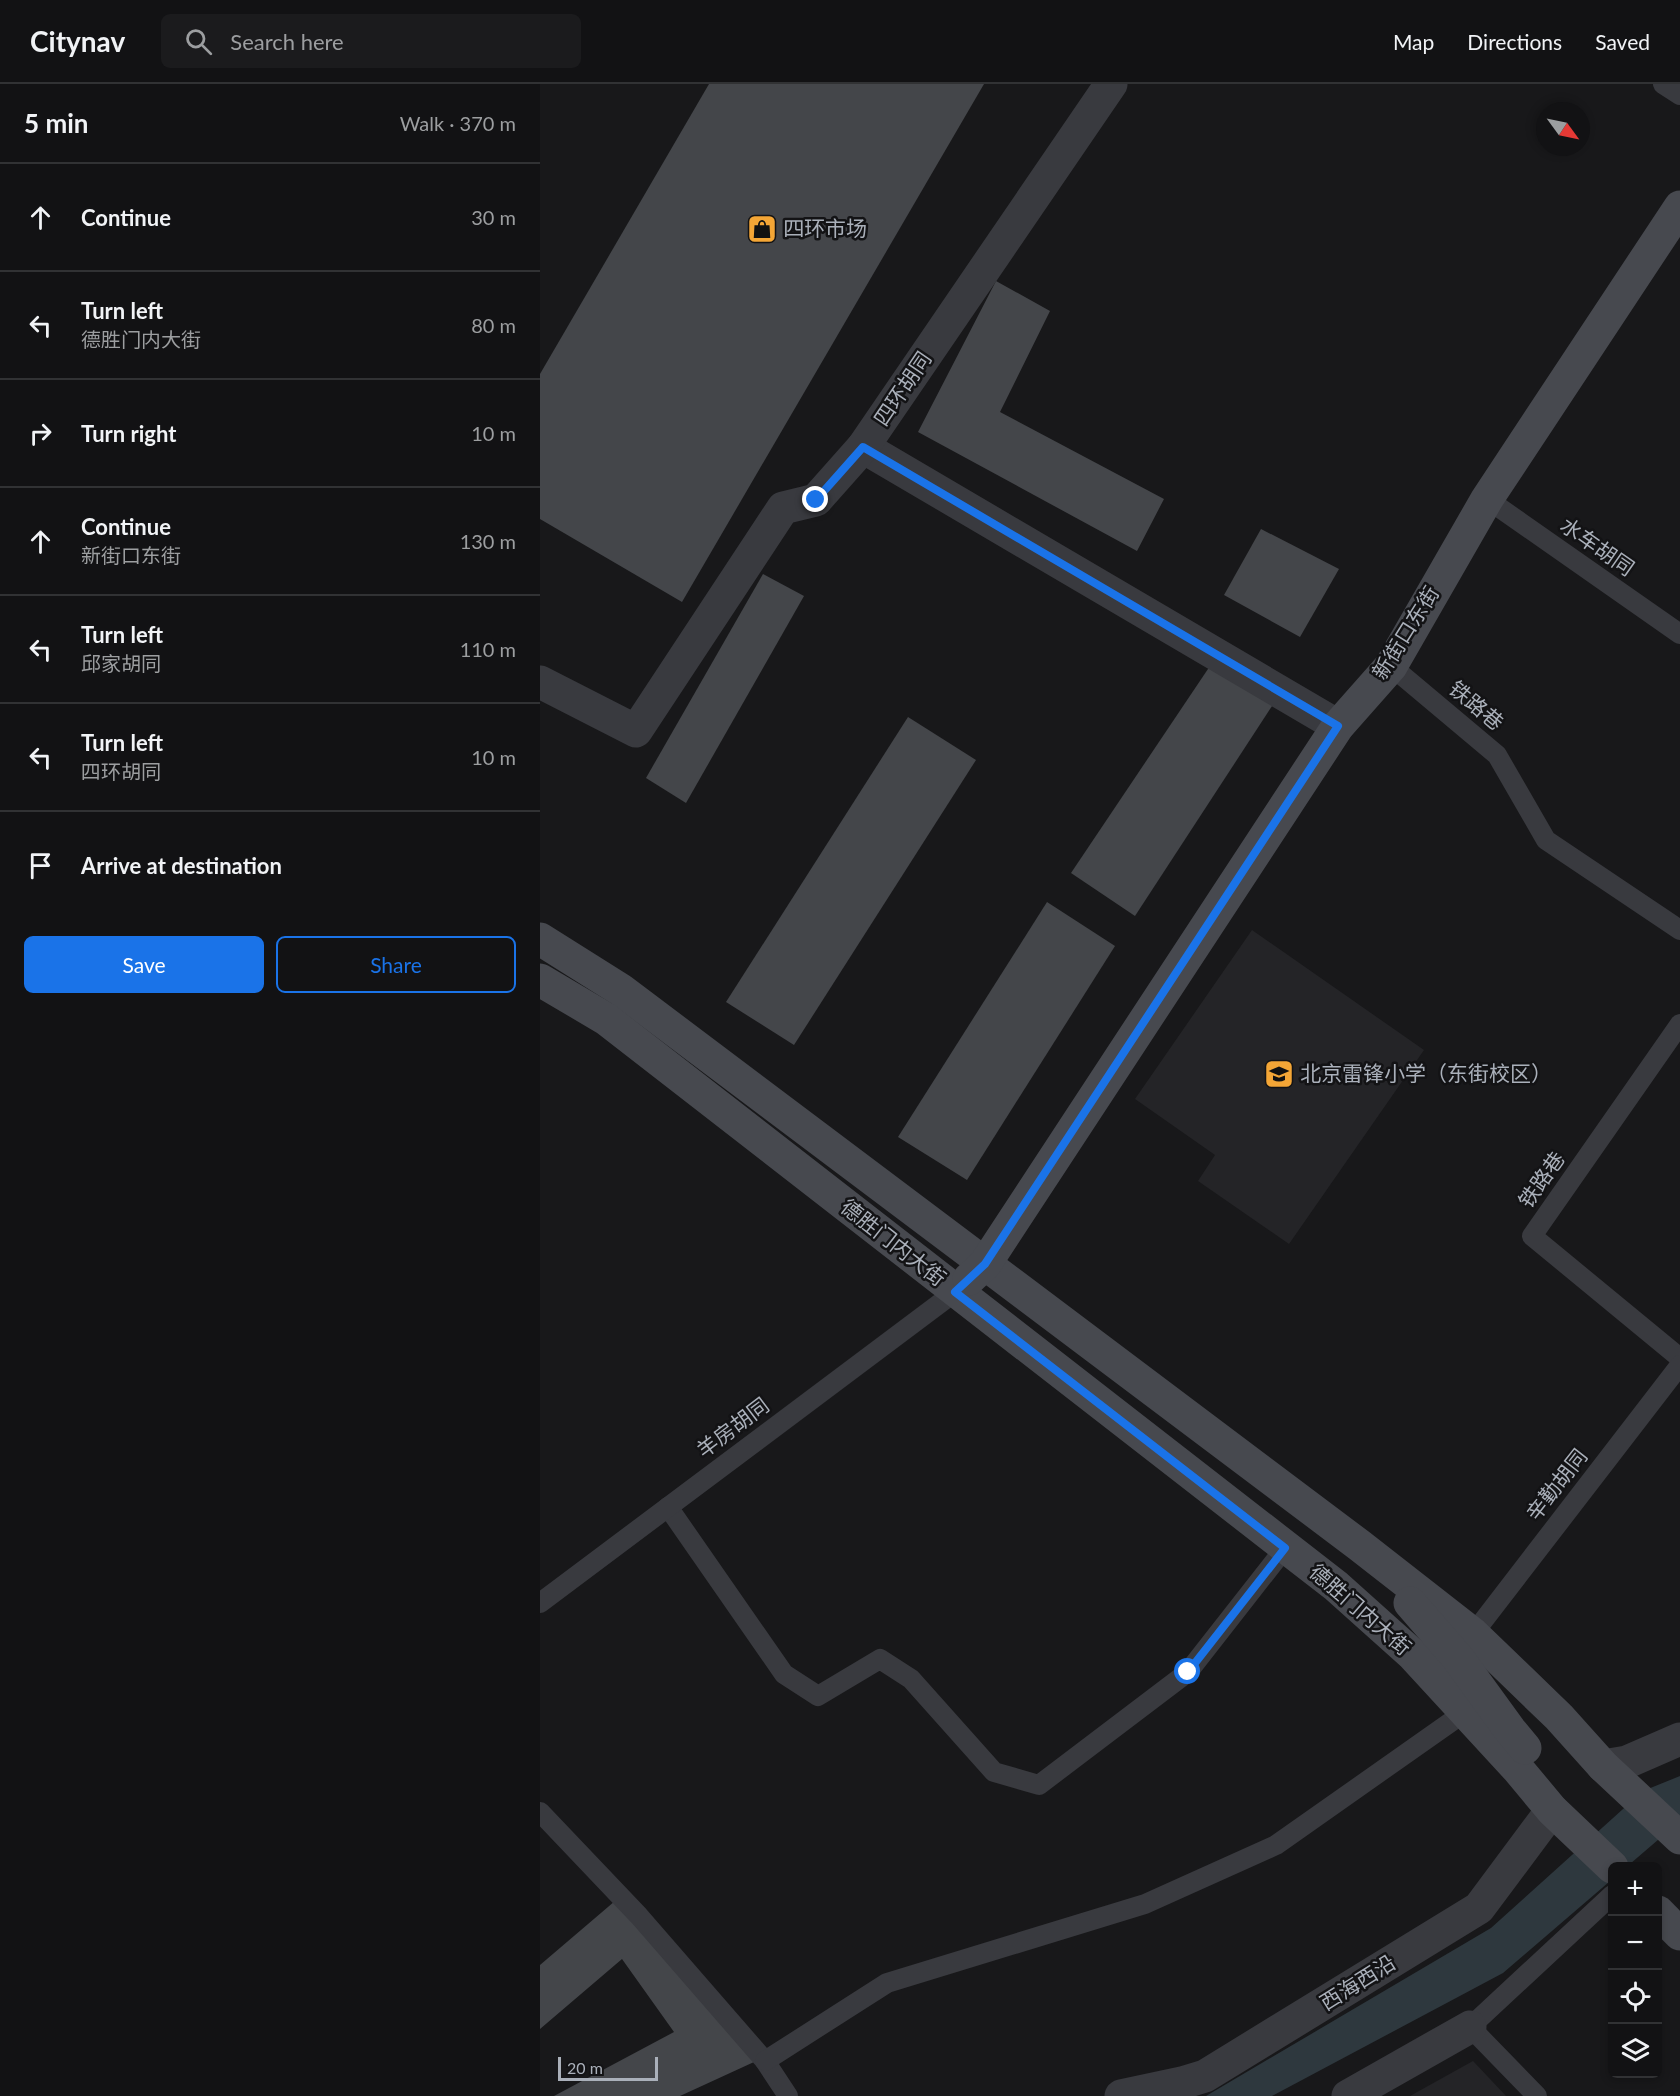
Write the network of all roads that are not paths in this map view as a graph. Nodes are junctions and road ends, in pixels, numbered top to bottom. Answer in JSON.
{"nodes":[{"id":1,"x":1111,"y":84,"type":"edge"},
{"id":2,"x":1663,"y":84,"type":"edge"},
{"id":3,"x":1680,"y":95,"type":"edge"},
{"id":4,"x":1680,"y":207,"type":"edge"},
{"id":5,"x":863,"y":447,"type":"junction"},
{"id":6,"x":1487,"y":499,"type":"junction"},
{"id":7,"x":1680,"y":634,"type":"edge"},
{"id":8,"x":1390,"y":666,"type":"junction"},
{"id":9,"x":540,"y":682,"type":"edge"},
{"id":10,"x":1338,"y":726,"type":"junction"},
{"id":11,"x":1680,"y":930,"type":"edge"},
{"id":12,"x":540,"y":939,"type":"edge"},
{"id":13,"x":540,"y":980,"type":"edge"},
{"id":14,"x":1680,"y":1024,"type":"edge"},
{"id":15,"x":985,"y":1264,"type":"junction"},
{"id":16,"x":955,"y":1292,"type":"junction"},
{"id":17,"x":1680,"y":1358,"type":"edge"},
{"id":18,"x":1680,"y":1365,"type":"edge"},
{"id":19,"x":668,"y":1507,"type":"junction"},
{"id":20,"x":1359,"y":1545,"type":"junction"},
{"id":21,"x":1285,"y":1548,"type":"junction"},
{"id":22,"x":540,"y":1603,"type":"edge"},
{"id":23,"x":1473,"y":1634,"type":"junction"},
{"id":24,"x":1465,"y":1712,"type":"junction"},
{"id":25,"x":1680,"y":1739,"type":"edge"},
{"id":26,"x":1603,"y":1766,"type":"junction"},
{"id":27,"x":1558,"y":1801,"type":"junction"},
{"id":28,"x":540,"y":1812,"type":"edge"},
{"id":29,"x":1679,"y":1835,"type":"edge"},
{"id":30,"x":1629,"y":1862,"type":"edge"},
{"id":31,"x":1608,"y":1863,"type":"edge"},
{"id":32,"x":1662,"y":1894,"type":"edge"},
{"id":33,"x":1608,"y":1899,"type":"edge"},
{"id":34,"x":1680,"y":1911,"type":"edge"},
{"id":35,"x":1662,"y":1916,"type":"edge"},
{"id":36,"x":1680,"y":1934,"type":"edge"},
{"id":37,"x":1470,"y":2027,"type":"junction"},
{"id":38,"x":765,"y":2061,"type":"junction"},
{"id":39,"x":1210,"y":2086,"type":"edge"},
{"id":40,"x":788,"y":2096,"type":"edge"},
{"id":41,"x":1121,"y":2096,"type":"edge"},
{"id":42,"x":1348,"y":2096,"type":"edge"},
{"id":43,"x":1537,"y":2096,"type":"edge"}],
"edges":[{"from":1,"to":5,"type":"street","name":"四环胡同"},
{"from":2,"to":3,"type":"lane"},
{"from":4,"to":6,"type":"main road","name":"新街口东街"},
{"from":5,"to":9,"type":"street","name":"四环胡同"},
{"from":5,"to":10,"type":"street"},
{"from":6,"to":7,"type":"lane","name":"水车胡同"},
{"from":6,"to":8,"type":"main road","name":"新街口东街"},
{"from":8,"to":10,"type":"main road","name":"新街口东街"},
{"from":8,"to":11,"type":"lane","name":"铁路巷"},
{"from":10,"to":15,"type":"main road","name":"新街口东街"},
{"from":12,"to":15,"type":"main road","name":"德胜门内大街"},
{"from":13,"to":16,"type":"main road","name":"德胜门内大街"},
{"from":14,"to":17,"type":"lane","name":"铁路巷"},
{"from":15,"to":16,"type":"main road","name":"新街口东街"},
{"from":15,"to":20,"type":"main road","name":"德胜门内大街"},
{"from":16,"to":19,"type":"lane","name":"羊房胡同"},
{"from":16,"to":21,"type":"main road","name":"德胜门内大街"},
{"from":18,"to":23,"type":"lane","name":"辛勤胡同"},
{"from":19,"to":21,"type":"lane"},
{"from":19,"to":22,"type":"lane","name":"羊房胡同"},
{"from":20,"to":23,"type":"main road","name":"德胜门内大街"},
{"from":20,"to":27,"type":"main road","name":"德胜门内大街"},
{"from":21,"to":24,"type":"main road","name":"德胜门内大街"},
{"from":23,"to":26,"type":"main road","name":"德胜门内大街"},
{"from":24,"to":27,"type":"main road","name":"德胜门内大街"},
{"from":24,"to":38,"type":"lane"},
{"from":25,"to":26,"type":"street"},
{"from":26,"to":29,"type":"main road","name":"德胜门内大街"},
{"from":27,"to":30,"type":"main road"},
{"from":27,"to":31,"type":"main road"},
{"from":27,"to":39,"type":"street","name":"西海西沿"},
{"from":28,"to":38,"type":"lane"},
{"from":32,"to":34,"type":"main road"},
{"from":33,"to":37,"type":"lane"},
{"from":35,"to":36,"type":"main road"},
{"from":37,"to":42,"type":"street"},
{"from":37,"to":43,"type":"lane"},
{"from":38,"to":40,"type":"lane"},
{"from":39,"to":41,"type":"street","name":"西海西沿"}]}
